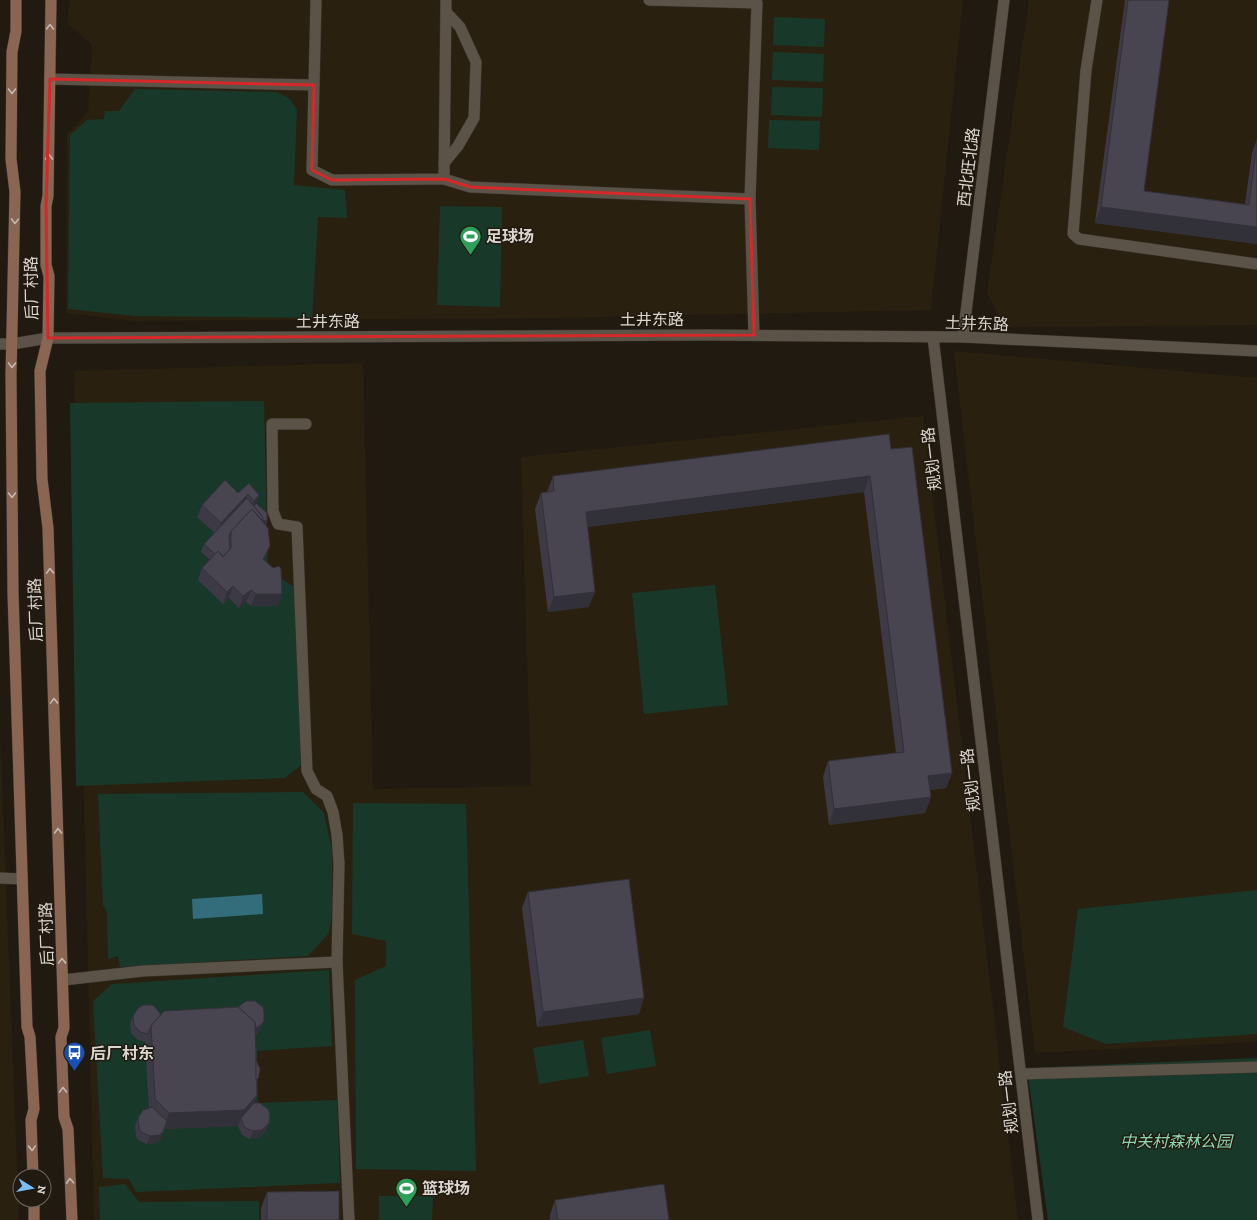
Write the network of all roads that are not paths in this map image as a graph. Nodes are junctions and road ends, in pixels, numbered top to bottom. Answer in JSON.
{"nodes":[{"id":1,"x":16,"y":0,"type":"edge"},
{"id":2,"x":51,"y":0,"type":"edge"},
{"id":3,"x":316,"y":0,"type":"edge"},
{"id":4,"x":446,"y":0,"type":"edge"},
{"id":5,"x":649,"y":0,"type":"edge"},
{"id":6,"x":1004,"y":0,"type":"edge"},
{"id":7,"x":1097,"y":0,"type":"edge"},
{"id":8,"x":446,"y":12,"type":"junction"},
{"id":9,"x":50,"y":79,"type":"junction"},
{"id":10,"x":314,"y":85,"type":"junction"},
{"id":11,"x":444,"y":163,"type":"junction"},
{"id":12,"x":444,"y":179,"type":"junction"},
{"id":13,"x":750,"y":199,"type":"junction"},
{"id":14,"x":1257,"y":264,"type":"edge"},
{"id":15,"x":754,"y":336,"type":"junction"},
{"id":16,"x":932,"y":337,"type":"junction"},
{"id":17,"x":963,"y":337,"type":"junction"},
{"id":18,"x":48,"y":338,"type":"junction"},
{"id":19,"x":0,"y":344,"type":"edge"},
{"id":20,"x":12,"y":344,"type":"junction"},
{"id":21,"x":1257,"y":351,"type":"edge"},
{"id":22,"x":306,"y":424,"type":"dead end"},
{"id":23,"x":0,"y":878,"type":"edge"},
{"id":24,"x":22,"y":879,"type":"junction"},
{"id":25,"x":337,"y":962,"type":"junction"},
{"id":26,"x":63,"y":980,"type":"junction"},
{"id":27,"x":1257,"y":1066,"type":"edge"},
{"id":28,"x":1021,"y":1074,"type":"junction"},
{"id":29,"x":33,"y":1168,"type":"edge"},
{"id":30,"x":34,"y":1208,"type":"edge"},
{"id":31,"x":34,"y":1220,"type":"edge"},
{"id":32,"x":72,"y":1220,"type":"edge"},
{"id":33,"x":350,"y":1220,"type":"edge"},
{"id":34,"x":1038,"y":1220,"type":"edge"}],
"edges":[{"from":1,"to":20,"type":"main road","name":"后厂村路","one_way":true},
{"from":9,"to":2,"type":"main road","name":"后厂村路","one_way":true},
{"from":3,"to":10,"type":"street"},
{"from":4,"to":8,"type":"street"},
{"from":5,"to":13,"type":"street"},
{"from":6,"to":17,"type":"street","name":"西北旺北路"},
{"from":7,"to":14,"type":"street"},
{"from":8,"to":11,"type":"street"},
{"from":8,"to":11,"type":"street"},
{"from":9,"to":10,"type":"street"},
{"from":18,"to":9,"type":"main road","name":"后厂村路","one_way":true},
{"from":10,"to":12,"type":"street"},
{"from":11,"to":12,"type":"street"},
{"from":12,"to":13,"type":"street"},
{"from":13,"to":15,"type":"street"},
{"from":15,"to":16,"type":"street","name":"土井东路"},
{"from":15,"to":18,"type":"street","name":"土井东路"},
{"from":16,"to":17,"type":"street","name":"土井东路"},
{"from":16,"to":28,"type":"street","name":"规划一路"},
{"from":17,"to":21,"type":"street","name":"土井东路"},
{"from":18,"to":20,"type":"street","name":"土井东路"},
{"from":26,"to":18,"type":"main road","name":"后厂村路","one_way":true},
{"from":19,"to":20,"type":"street","name":"土井东路"},
{"from":20,"to":24,"type":"main road","name":"后厂村路","one_way":true},
{"from":22,"to":25,"type":"street"},
{"from":23,"to":24,"type":"street"},
{"from":24,"to":29,"type":"main road","name":"后厂村路","one_way":true},
{"from":25,"to":26,"type":"street"},
{"from":25,"to":33,"type":"street"},
{"from":32,"to":26,"type":"main road","name":"后厂村路","one_way":true},
{"from":27,"to":28,"type":"street"},
{"from":28,"to":34,"type":"street","name":"规划一路"},
{"from":30,"to":31,"type":"main road"}]}
